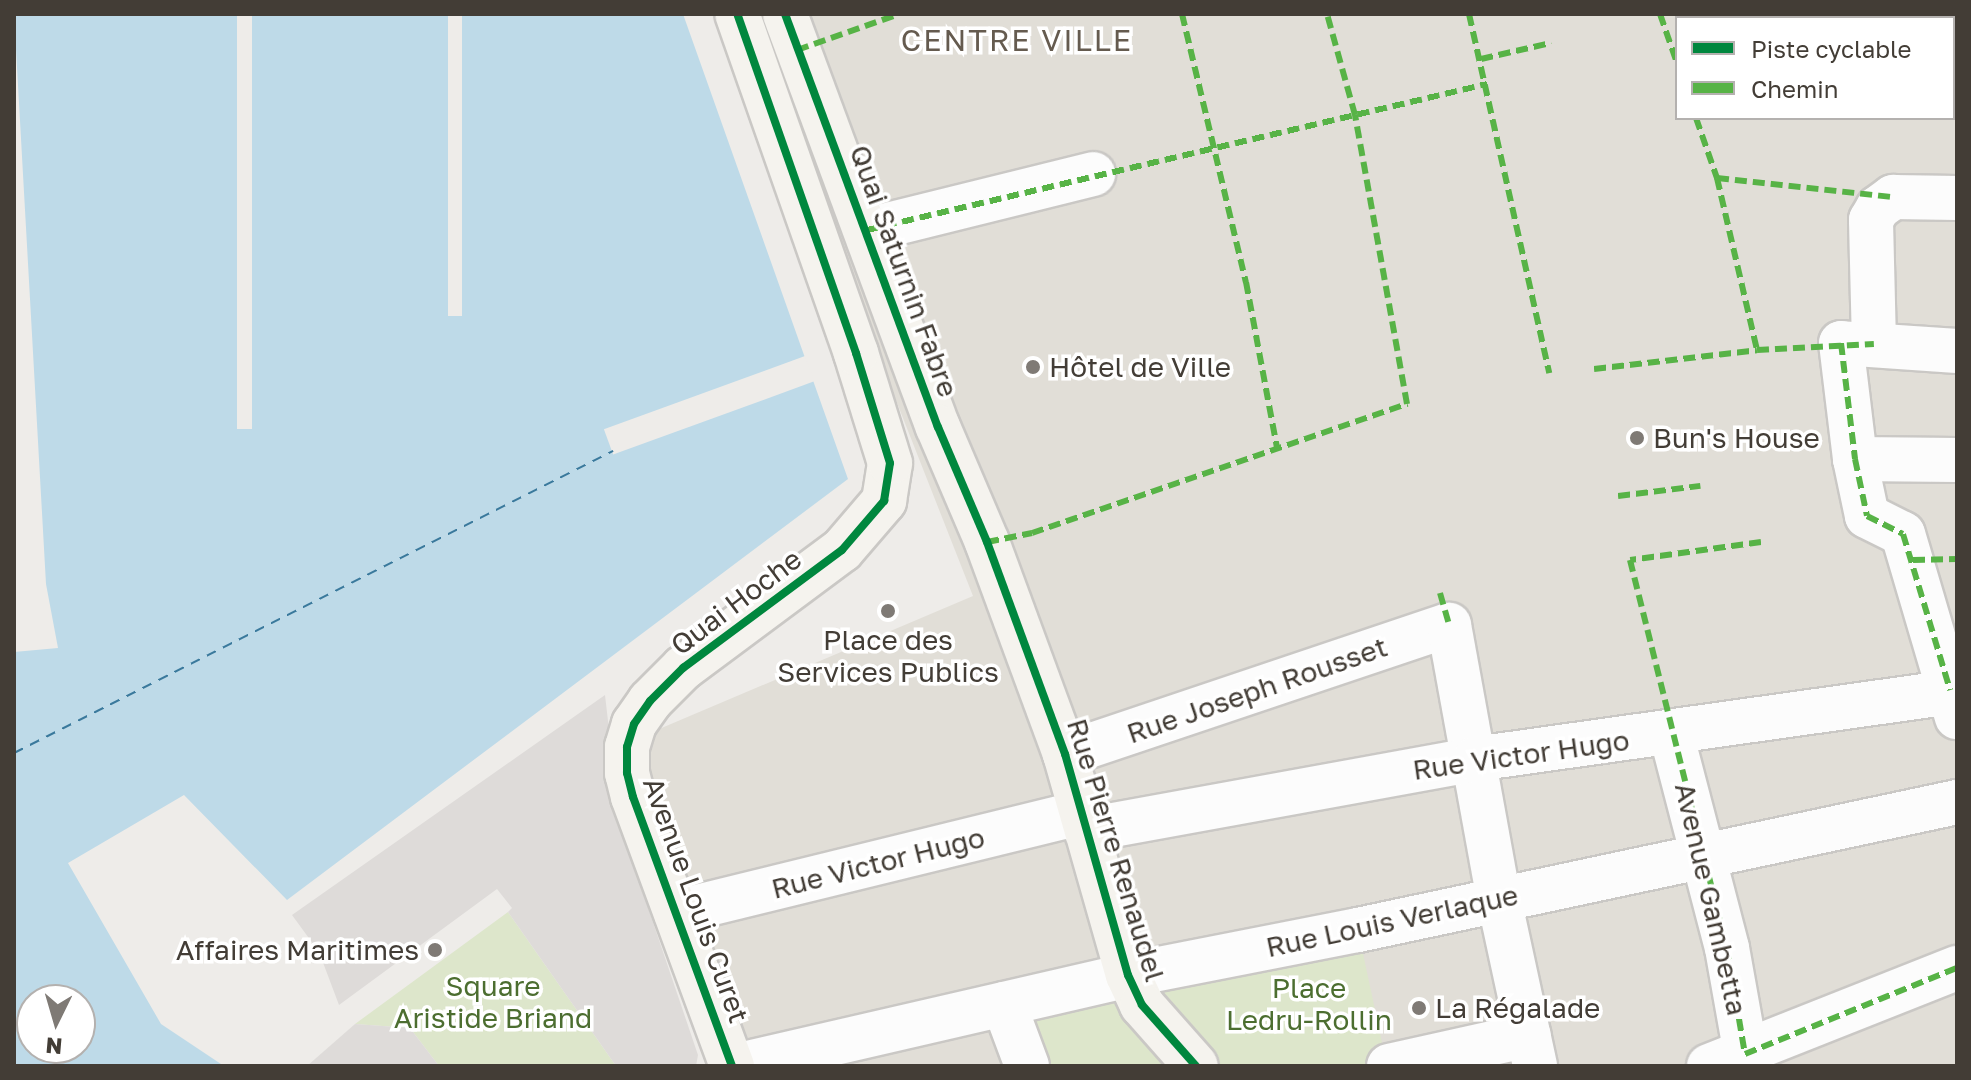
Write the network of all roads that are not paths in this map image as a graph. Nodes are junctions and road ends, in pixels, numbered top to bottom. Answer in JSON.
{"nodes":[{"id":1,"x":737,"y":14,"type":"edge"},
{"id":2,"x":785,"y":14,"type":"edge"},
{"id":3,"x":1093,"y":174,"type":"dead end"},
{"id":4,"x":1957,"y":198,"type":"edge"},
{"id":5,"x":867,"y":230,"type":"junction"},
{"id":6,"x":1858,"y":344,"type":"junction"},
{"id":7,"x":1957,"y":351,"type":"edge"},
{"id":8,"x":1855,"y":459,"type":"junction"},
{"id":9,"x":1957,"y":460,"type":"edge"},
{"id":10,"x":987,"y":542,"type":"joint"},
{"id":11,"x":1955,"y":699,"type":"edge"},
{"id":12,"x":1671,"y":733,"type":"junction"},
{"id":13,"x":627,"y":747,"type":"joint"},
{"id":14,"x":1065,"y":754,"type":"junction"},
{"id":15,"x":1475,"y":759,"type":"junction"},
{"id":16,"x":1957,"y":802,"type":"edge"},
{"id":17,"x":1083,"y":822,"type":"junction"},
{"id":18,"x":1704,"y":855,"type":"junction"},
{"id":19,"x":1499,"y":899,"type":"junction"},
{"id":20,"x":676,"y":912,"type":"junction"},
{"id":21,"x":1957,"y":968,"type":"edge"},
{"id":22,"x":1128,"y":975,"type":"junction"},
{"id":23,"x":1004,"y":1004,"type":"junction"},
{"id":24,"x":1532,"y":1050,"type":"edge"},
{"id":25,"x":1734,"y":1062,"type":"edge"},
{"id":26,"x":734,"y":1066,"type":"edge"},
{"id":27,"x":1027,"y":1066,"type":"edge"},
{"id":28,"x":1196,"y":1066,"type":"edge"},
{"id":29,"x":1389,"y":1066,"type":"edge"}],
"edges":[{"from":1,"to":13,"type":"main road","name":"Quai Hoche"},
{"from":2,"to":5,"type":"main road","name":"Quai Saturnin Fabre"},
{"from":3,"to":5,"type":"street"},
{"from":4,"to":6,"type":"street"},
{"from":5,"to":10,"type":"main road","name":"Quai Saturnin Fabre"},
{"from":6,"to":7,"type":"street"},
{"from":6,"to":8,"type":"street"},
{"from":8,"to":9,"type":"street"},
{"from":8,"to":11,"type":"street"},
{"from":10,"to":14,"type":"main road","name":"Rue Pierre Renaudel"},
{"from":11,"to":12,"type":"street","name":"Rue Victor Hugo"},
{"from":12,"to":15,"type":"street","name":"Rue Victor Hugo"},
{"from":12,"to":18,"type":"street","name":"Avenue Gambetta"},
{"from":13,"to":20,"type":"main road","name":"Avenue Louis Curet"},
{"from":14,"to":15,"type":"street","name":"Rue Joseph Rousset"},
{"from":14,"to":17,"type":"main road","name":"Rue Pierre Renaudel"},
{"from":15,"to":17,"type":"street","name":"Rue Victor Hugo"},
{"from":15,"to":19,"type":"street"},
{"from":16,"to":18,"type":"street","name":"Rue Louis Verlaque"},
{"from":17,"to":20,"type":"street","name":"Rue Victor Hugo"},
{"from":17,"to":22,"type":"main road","name":"Rue Pierre Renaudel"},
{"from":18,"to":19,"type":"street","name":"Rue Louis Verlaque"},
{"from":18,"to":25,"type":"street","name":"Avenue Gambetta"},
{"from":19,"to":22,"type":"street","name":"Rue Louis Verlaque"},
{"from":19,"to":24,"type":"street"},
{"from":20,"to":26,"type":"main road","name":"Avenue Louis Curet"},
{"from":21,"to":25,"type":"street"},
{"from":22,"to":23,"type":"street","name":"Rue Louis Verlaque"},
{"from":22,"to":28,"type":"main road","name":"Rue Pierre Renaudel"},
{"from":23,"to":26,"type":"street","name":"Rue Louis Verlaque"},
{"from":23,"to":27,"type":"street"},
{"from":24,"to":29,"type":"street"}]}
